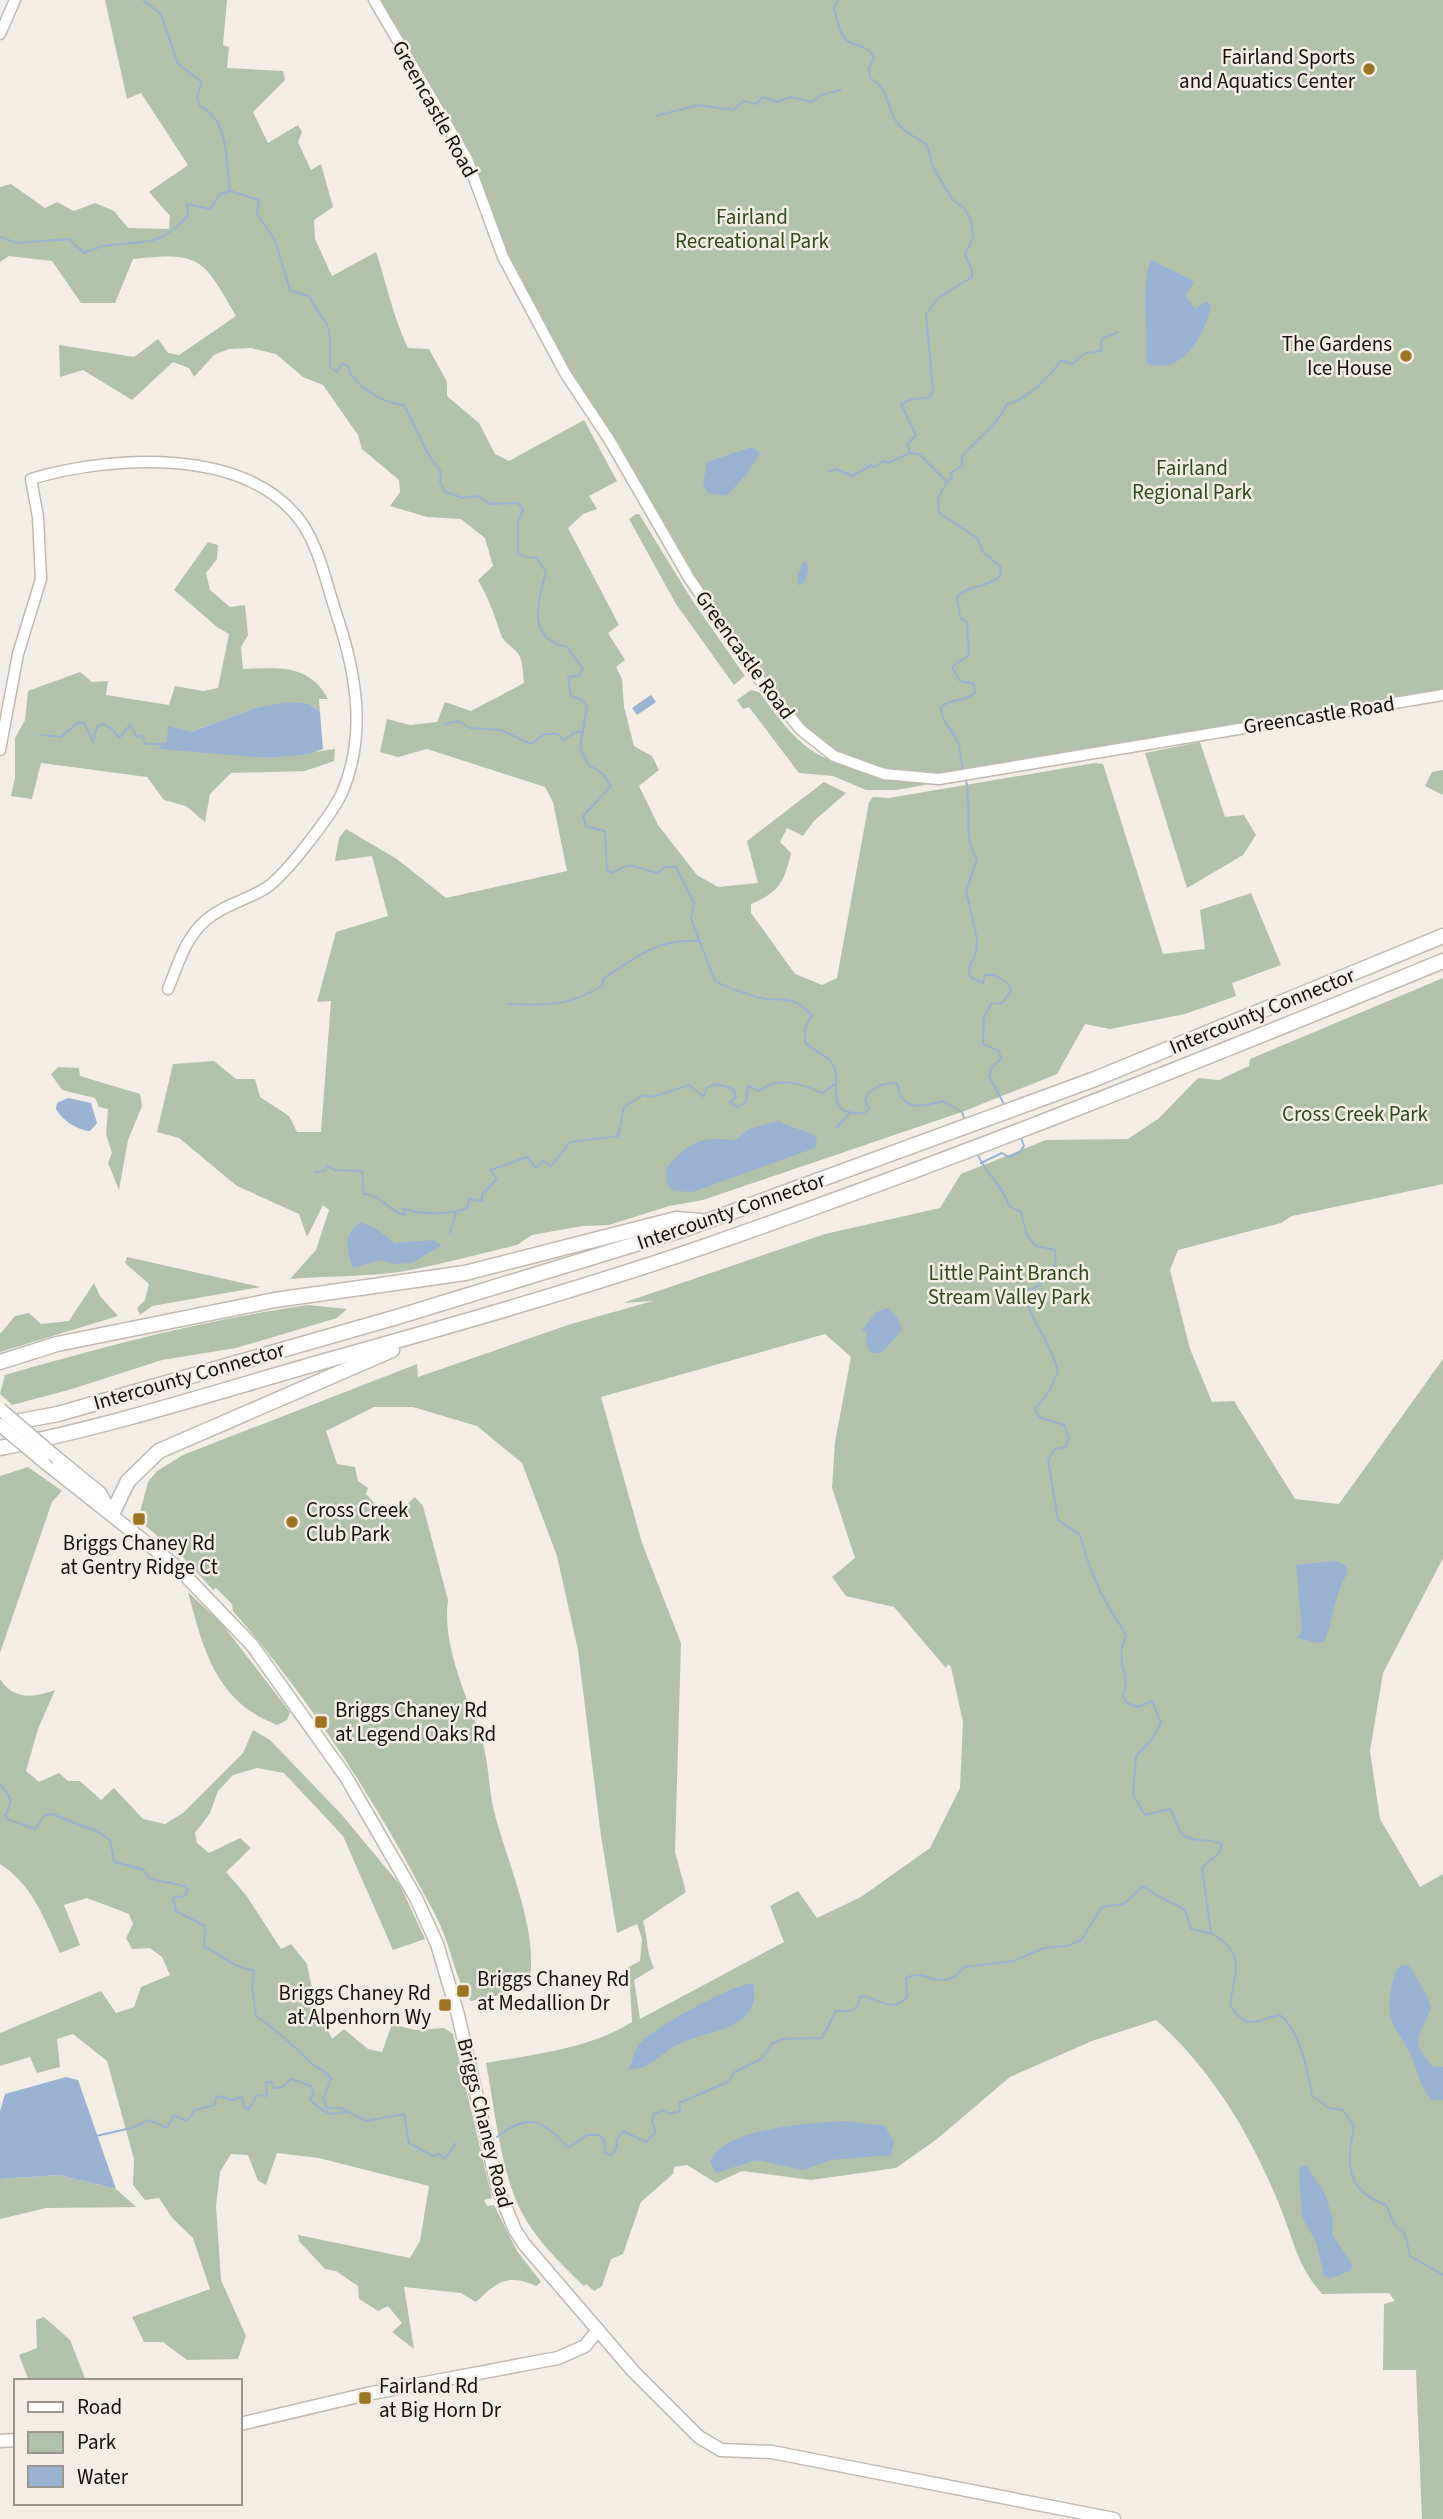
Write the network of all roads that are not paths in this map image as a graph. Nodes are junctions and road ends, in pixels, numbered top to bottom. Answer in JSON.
{"nodes":[{"id":1,"x":15,"y":0,"type":"edge"},
{"id":2,"x":374,"y":0,"type":"edge"},
{"id":3,"x":0,"y":34,"type":"edge"},
{"id":4,"x":1443,"y":695,"type":"edge"},
{"id":5,"x":0,"y":750,"type":"edge"},
{"id":6,"x":1443,"y":936,"type":"edge"},
{"id":7,"x":1443,"y":961,"type":"edge"},
{"id":8,"x":168,"y":989,"type":"dead end"},
{"id":9,"x":702,"y":1221,"type":"junction"},
{"id":10,"x":465,"y":1320,"type":"junction"},
{"id":11,"x":0,"y":1362,"type":"edge"},
{"id":12,"x":0,"y":1409,"type":"edge"},
{"id":13,"x":0,"y":1425,"type":"edge"},
{"id":14,"x":0,"y":1448,"type":"edge"},
{"id":15,"x":112,"y":1514,"type":"junction"},
{"id":16,"x":598,"y":2330,"type":"junction"},
{"id":17,"x":242,"y":2424,"type":"edge"},
{"id":18,"x":1114,"y":2519,"type":"edge"}],
"edges":[{"from":1,"to":3,"type":"street"},
{"from":2,"to":4,"type":"street","name":"Greencastle Road"},
{"from":5,"to":8,"type":"street"},
{"from":6,"to":9,"type":"highway","name":"Intercounty Connector"},
{"from":7,"to":10,"type":"highway","name":"Intercounty Connector"},
{"from":9,"to":11,"type":"highway"},
{"from":9,"to":13,"type":"highway","name":"Intercounty Connector"},
{"from":10,"to":14,"type":"highway","name":"Intercounty Connector"},
{"from":10,"to":15,"type":"highway"},
{"from":12,"to":15,"type":"main road","name":"Briggs Chaney Road","bridge":true},
{"from":13,"to":15,"type":"main road","name":"Briggs Chaney Road","bridge":true},
{"from":15,"to":16,"type":"main road","name":"Briggs Chaney Road"},
{"from":16,"to":17,"type":"main road"},
{"from":16,"to":18,"type":"main road","name":"Briggs Chaney Road"}]}
